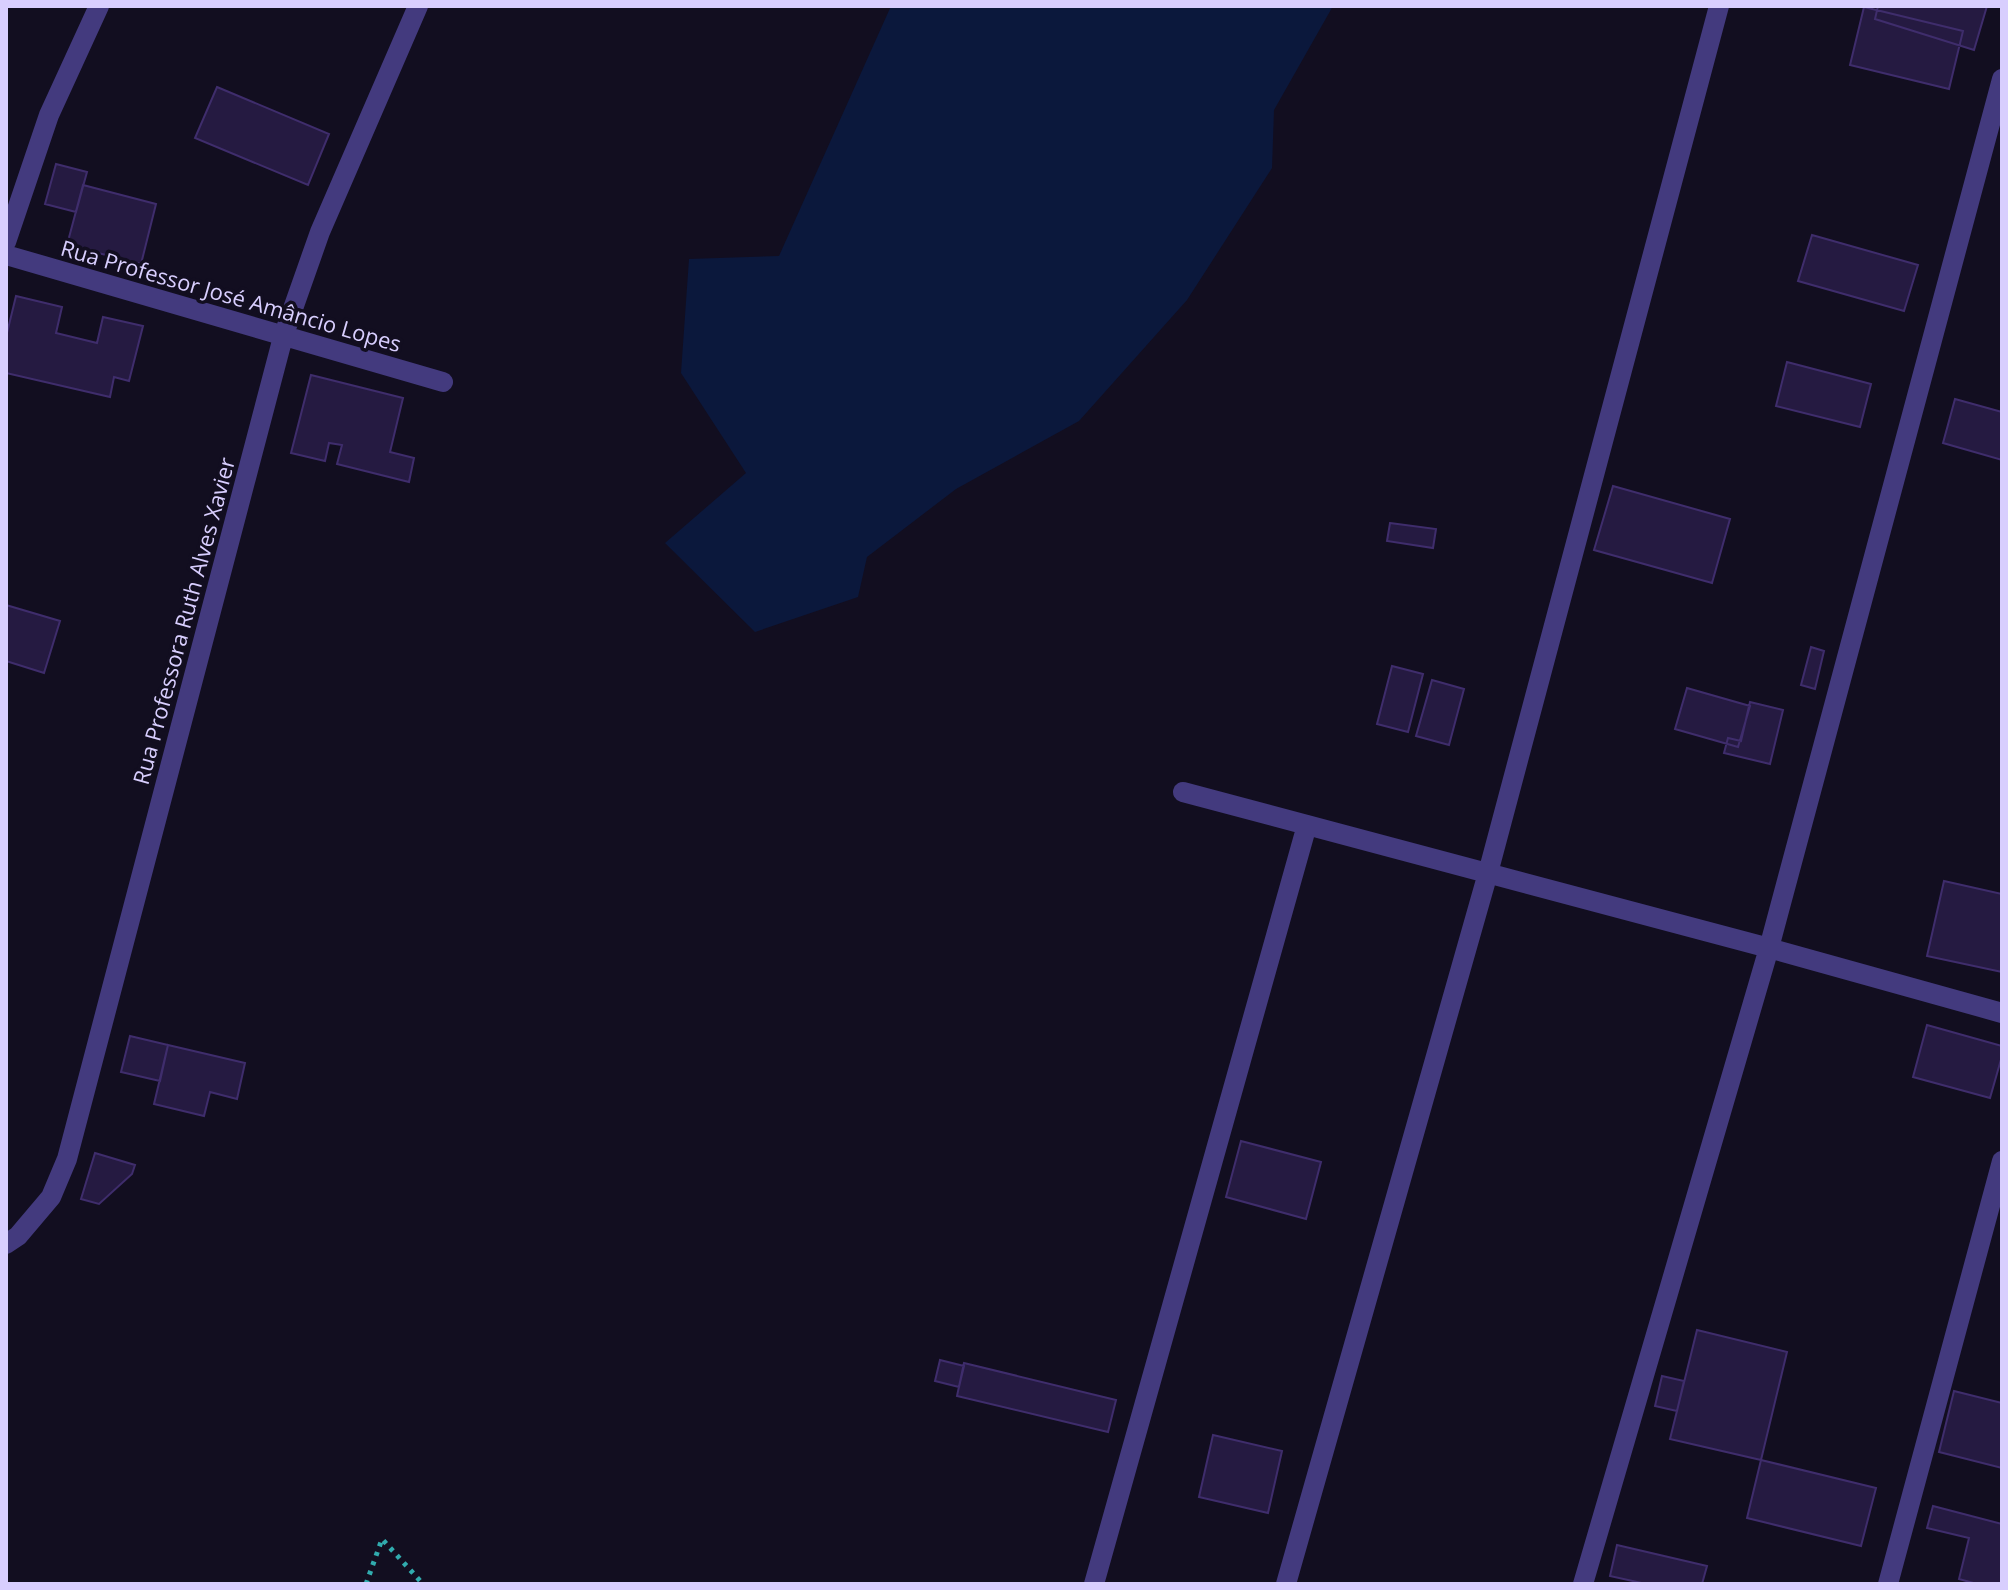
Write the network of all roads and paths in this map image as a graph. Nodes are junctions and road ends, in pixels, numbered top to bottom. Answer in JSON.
{"nodes":[{"id":1,"x":99,"y":6,"type":"edge"},
{"id":2,"x":418,"y":6,"type":"edge"},
{"id":3,"x":1719,"y":6,"type":"edge"},
{"id":4,"x":2002,"y":79,"type":"edge"},
{"id":5,"x":6,"y":242,"type":"edge"},
{"id":6,"x":6,"y":255,"type":"edge"},
{"id":7,"x":283,"y":337,"type":"junction"},
{"id":8,"x":443,"y":382,"type":"dead end"},
{"id":9,"x":1183,"y":792,"type":"dead end"},
{"id":10,"x":1307,"y":825,"type":"junction"},
{"id":11,"x":1488,"y":873,"type":"junction"},
{"id":12,"x":1769,"y":948,"type":"junction"},
{"id":13,"x":2002,"y":1013,"type":"edge"},
{"id":14,"x":2002,"y":1161,"type":"edge"},
{"id":15,"x":6,"y":1244,"type":"edge"},
{"id":16,"x":366,"y":1584,"type":"edge"},
{"id":17,"x":423,"y":1584,"type":"edge"},
{"id":18,"x":1094,"y":1584,"type":"edge"},
{"id":19,"x":1286,"y":1584,"type":"edge"},
{"id":20,"x":1583,"y":1584,"type":"edge"},
{"id":21,"x":1888,"y":1584,"type":"edge"}],
"edges":[{"from":1,"to":5,"type":"street"},
{"from":2,"to":7,"type":"street","name":"Rua Professora Ruth Alves Xavier"},
{"from":3,"to":11,"type":"street"},
{"from":4,"to":12,"type":"street"},
{"from":6,"to":7,"type":"street","name":"Rua Professor José Amâncio Lopes"},
{"from":7,"to":8,"type":"street","name":"Rua Professor José Amâncio Lopes"},
{"from":7,"to":15,"type":"street","name":"Rua Professora Ruth Alves Xavier"},
{"from":9,"to":10,"type":"street"},
{"from":10,"to":11,"type":"street"},
{"from":10,"to":18,"type":"street"},
{"from":11,"to":12,"type":"street"},
{"from":11,"to":19,"type":"street"},
{"from":12,"to":13,"type":"street"},
{"from":12,"to":20,"type":"street"},
{"from":14,"to":21,"type":"street"},
{"from":16,"to":17,"type":"path"}]}
